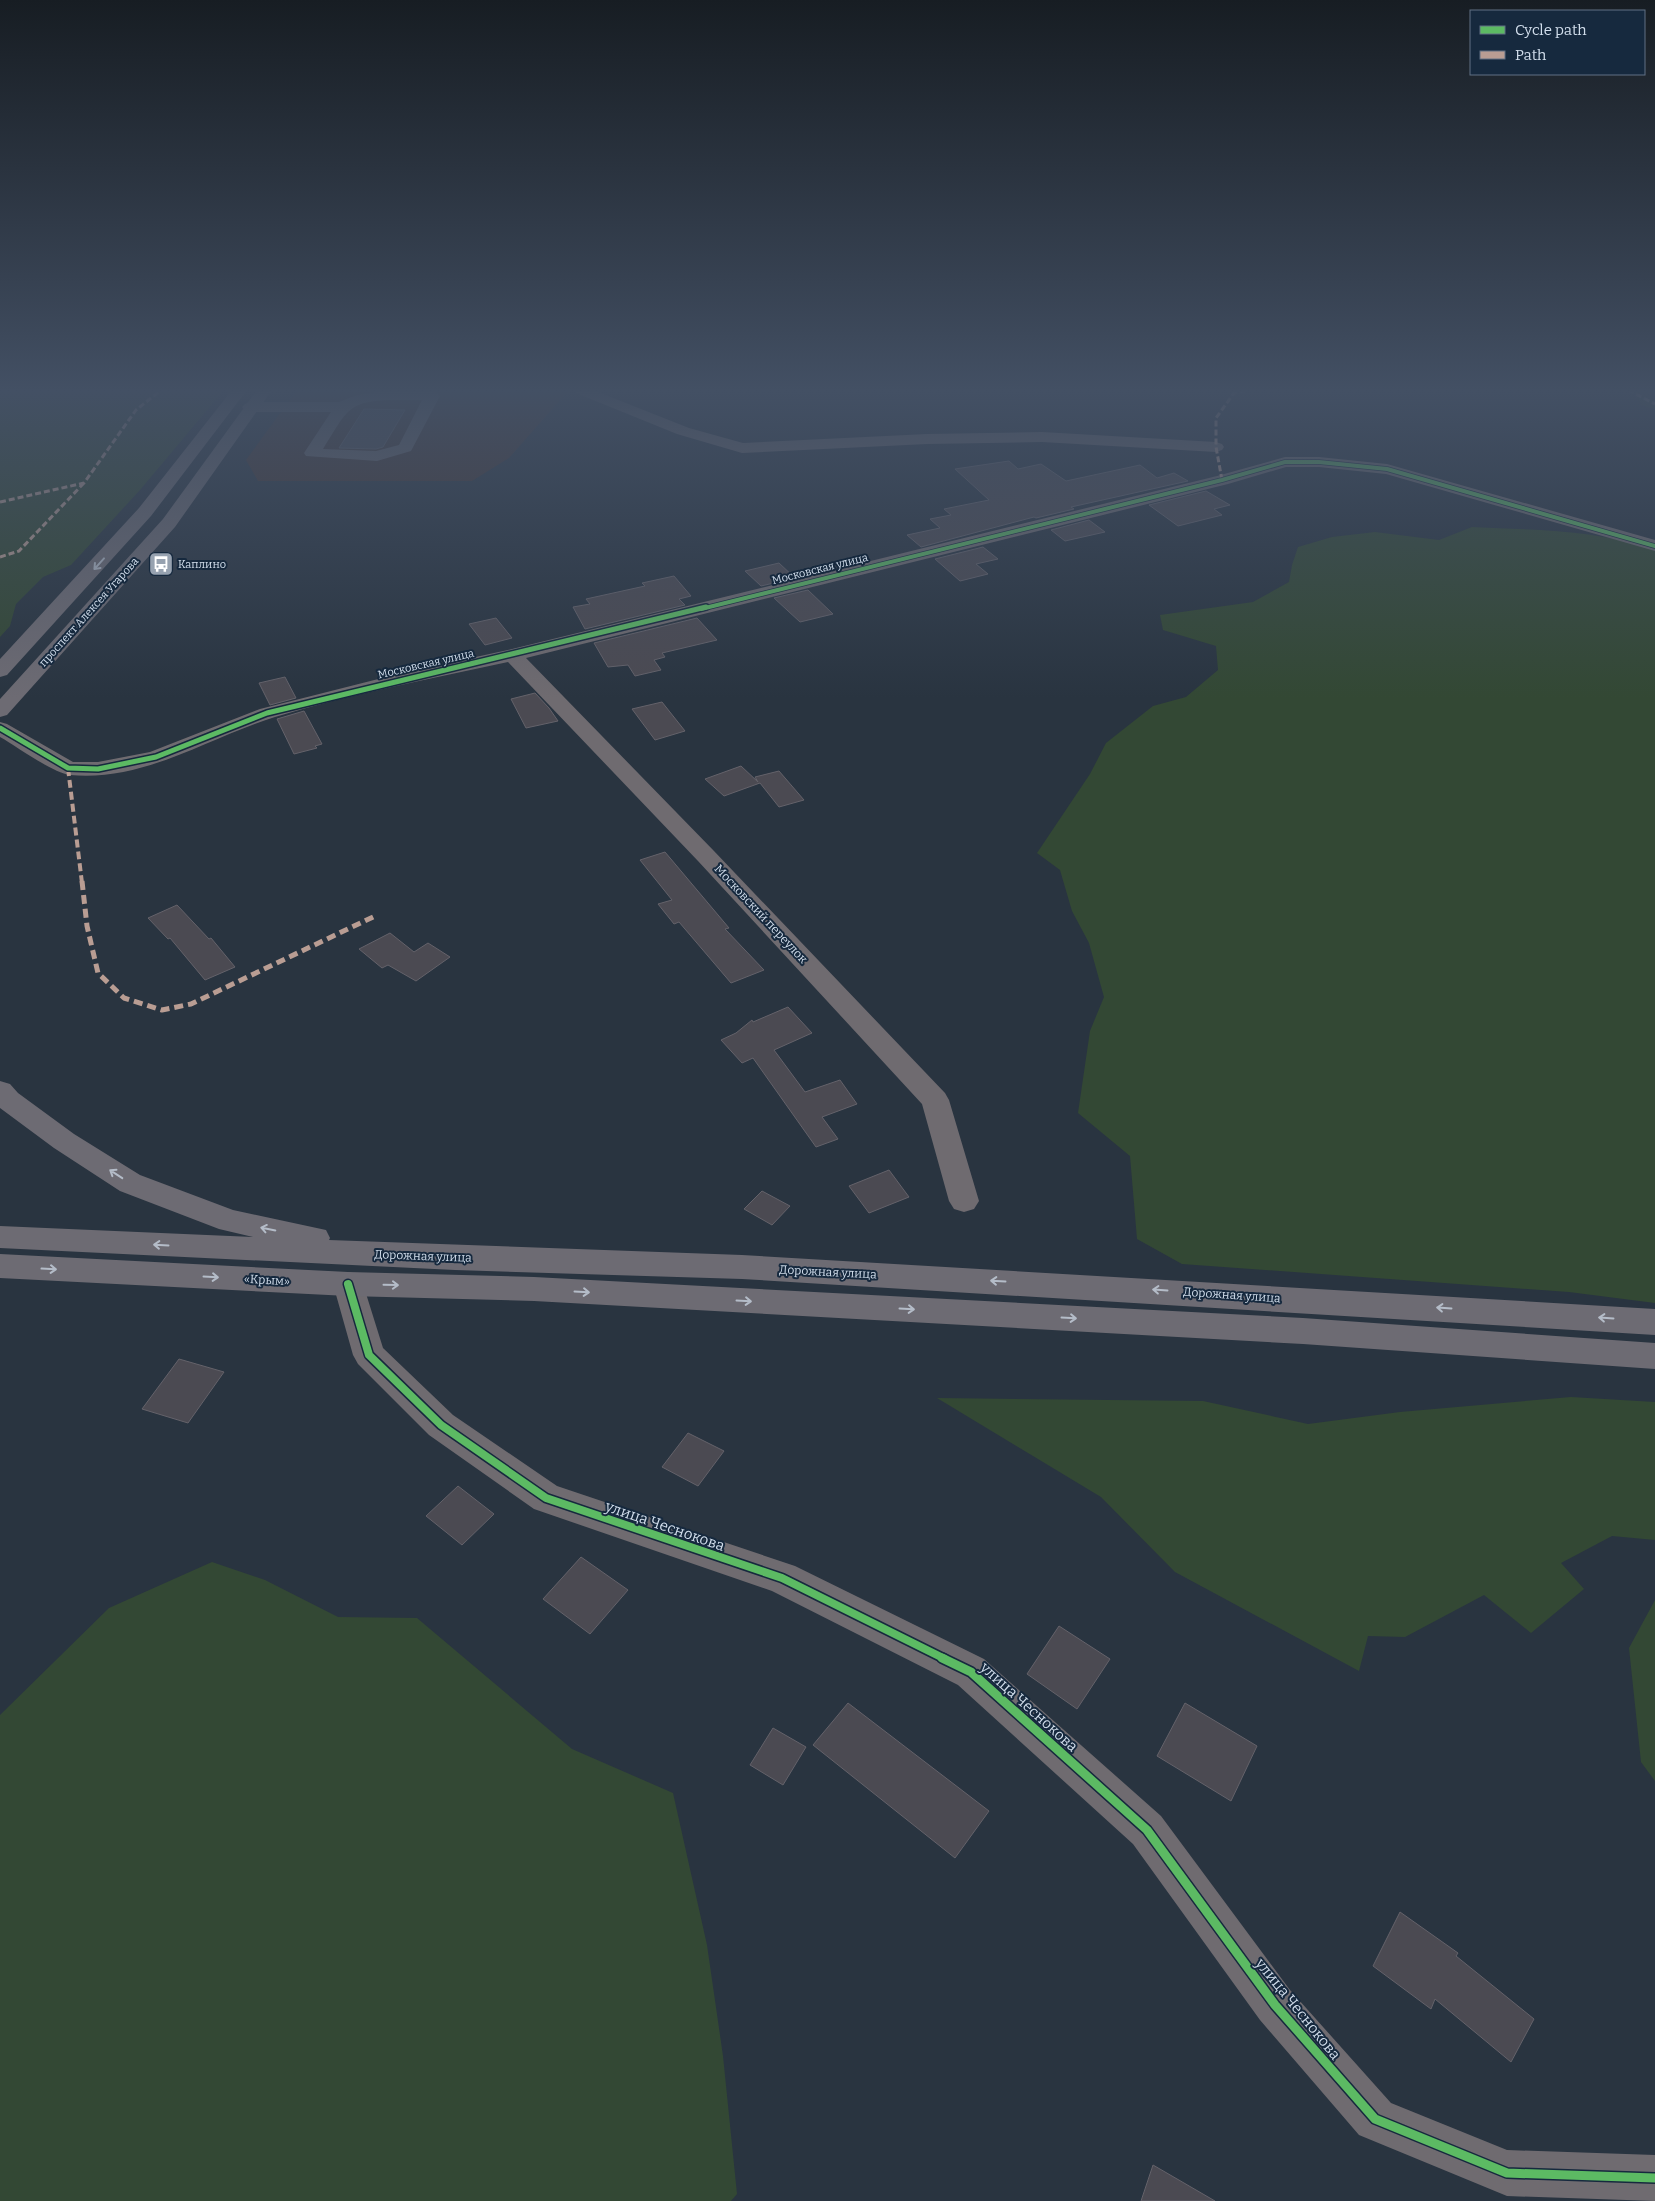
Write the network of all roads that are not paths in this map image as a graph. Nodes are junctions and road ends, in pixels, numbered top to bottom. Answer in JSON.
{"nodes":[{"id":1,"x":160,"y":493,"type":"edge"},
{"id":2,"x":190,"y":493,"type":"edge"},
{"id":3,"x":1170,"y":493,"type":"edge"},
{"id":4,"x":1470,"y":493,"type":"edge"},
{"id":5,"x":1655,"y":546,"type":"edge"},
{"id":6,"x":512,"y":655,"type":"junction"},
{"id":7,"x":0,"y":671,"type":"edge"},
{"id":8,"x":0,"y":711,"type":"edge"},
{"id":9,"x":0,"y":728,"type":"edge"},
{"id":10,"x":0,"y":1091,"type":"edge"},
{"id":11,"x":964,"y":1201,"type":"dead end"},
{"id":12,"x":0,"y":1237,"type":"edge"},
{"id":13,"x":455,"y":1258,"type":"junction"},
{"id":14,"x":0,"y":1266,"type":"edge"},
{"id":15,"x":348,"y":1284,"type":"junction"},
{"id":16,"x":1655,"y":1322,"type":"edge"},
{"id":17,"x":1655,"y":1356,"type":"edge"},
{"id":18,"x":1655,"y":2178,"type":"edge"}],
"edges":[{"from":1,"to":7,"type":"main road","name":"проспект Алексея Угарова","one_way":true},
{"from":2,"to":8,"type":"main road","name":"проспект Алексея Угарова"},
{"from":3,"to":6,"type":"street","name":"Московская улица"},
{"from":4,"to":5,"type":"street","name":"Московская улица"},
{"from":6,"to":9,"type":"street","name":"Московская улица"},
{"from":6,"to":11,"type":"street","name":"Московский переулок"},
{"from":13,"to":10,"type":"main road","one_way":true},
{"from":13,"to":12,"type":"main road","name":"Дорожная улица","one_way":true},
{"from":16,"to":13,"type":"main road","name":"Дорожная улица","one_way":true},
{"from":14,"to":15,"type":"main road","name":"«Крым»","one_way":true},
{"from":15,"to":17,"type":"main road","name":"«Крым»","one_way":true},
{"from":15,"to":18,"type":"street","name":"улица Чеснокова"}]}
